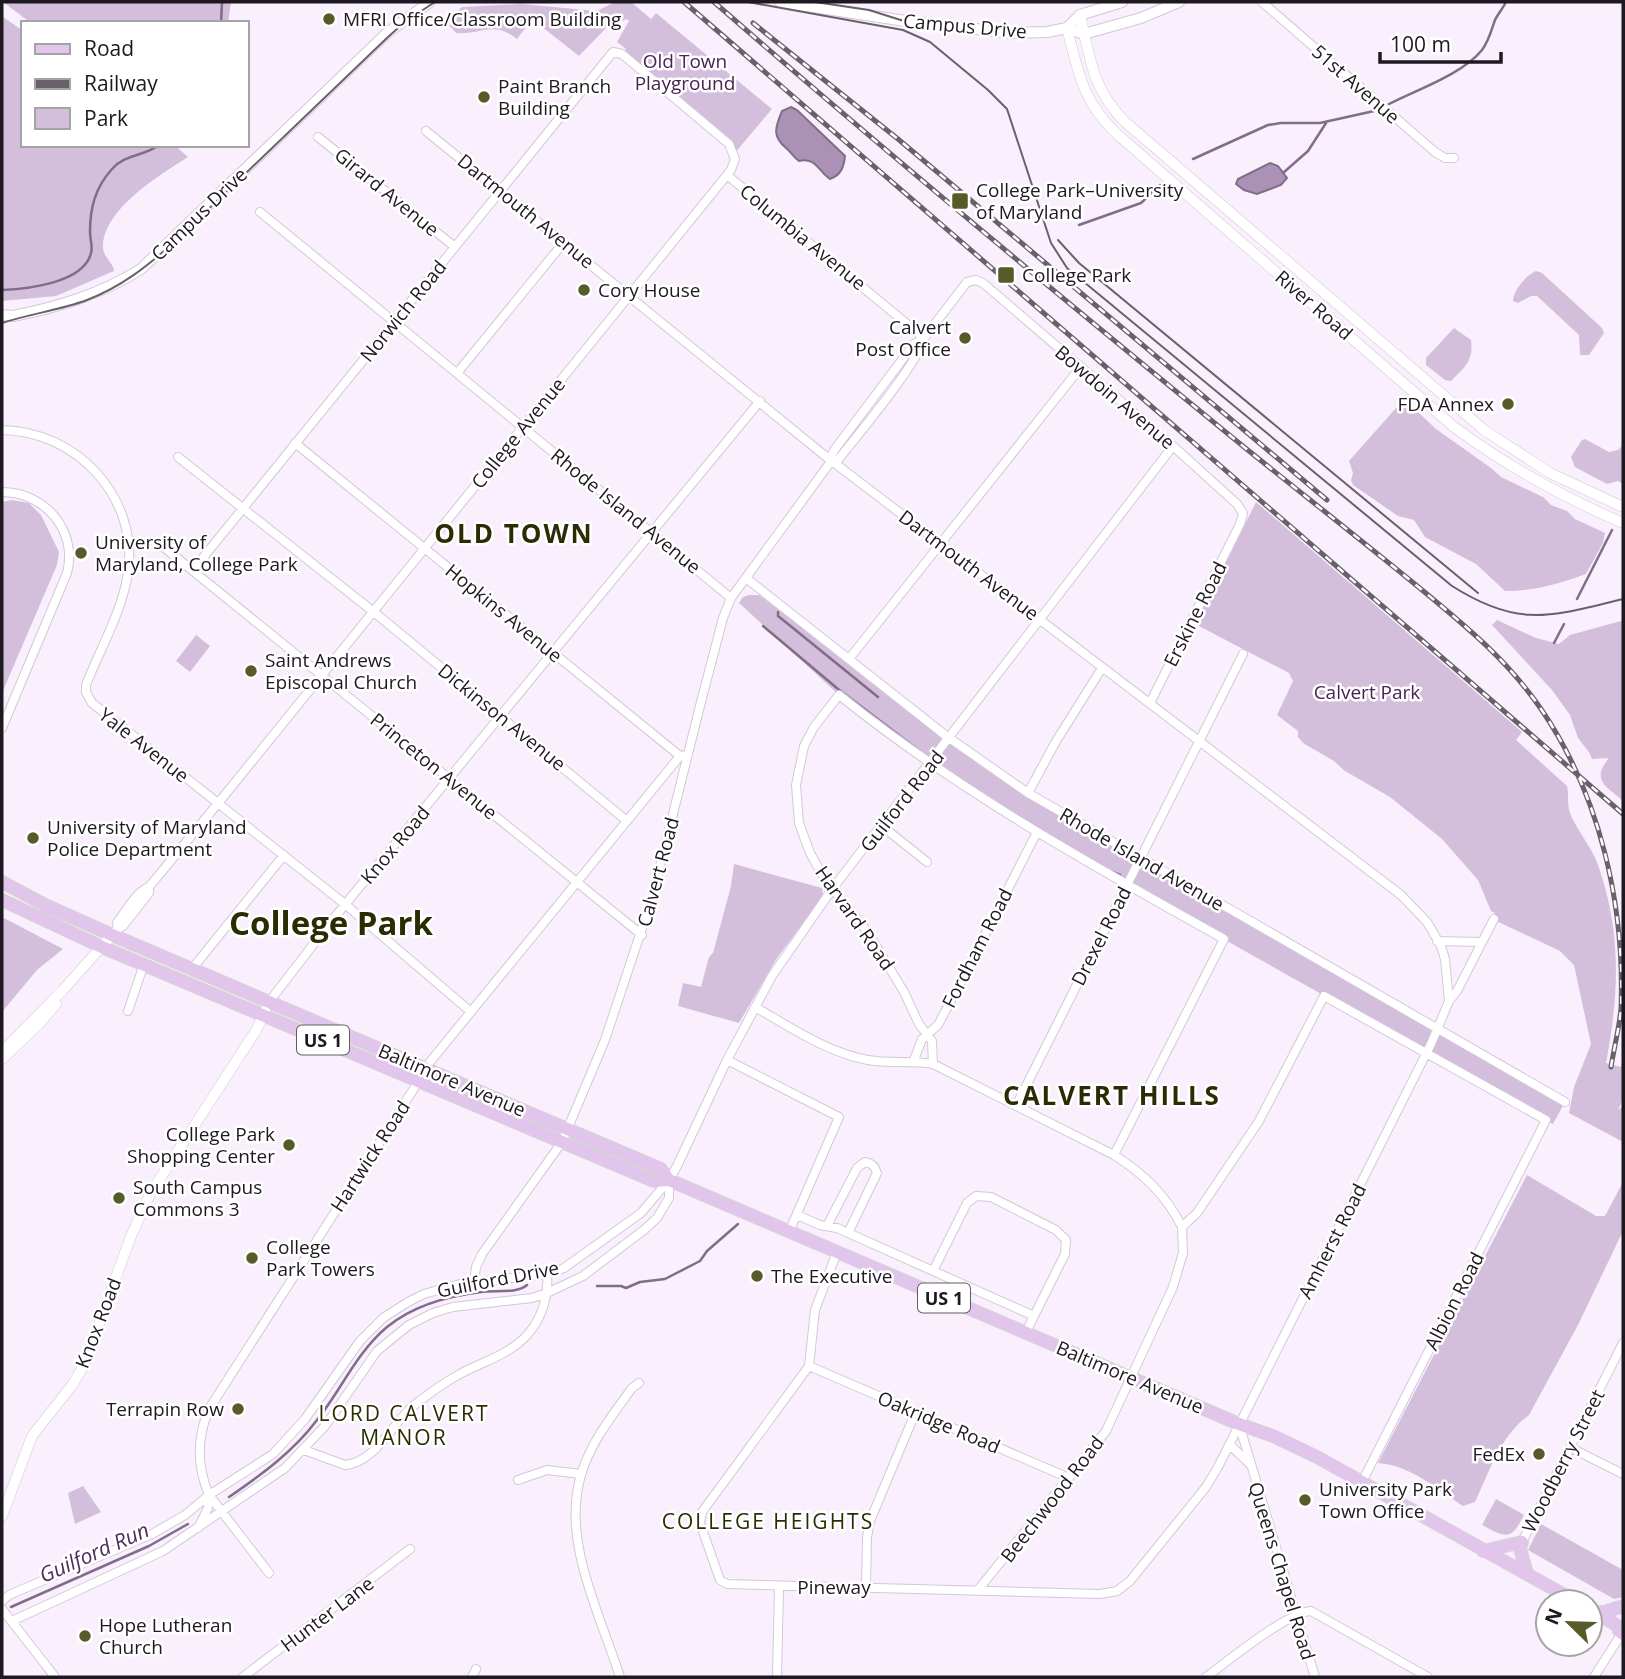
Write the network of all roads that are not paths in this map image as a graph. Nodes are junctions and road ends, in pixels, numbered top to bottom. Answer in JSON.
{"nodes":[{"id":1,"x":430,"y":2,"type":"edge"},
{"id":2,"x":780,"y":2,"type":"edge"},
{"id":3,"x":1122,"y":2,"type":"edge"},
{"id":4,"x":1179,"y":2,"type":"edge"},
{"id":5,"x":1262,"y":2,"type":"edge"},
{"id":6,"x":1080,"y":15,"type":"junction"},
{"id":7,"x":1067,"y":28,"type":"junction"},
{"id":8,"x":1084,"y":34,"type":"junction"},
{"id":9,"x":613,"y":52,"type":"joint"},
{"id":10,"x":426,"y":131,"type":"dead end"},
{"id":11,"x":318,"y":137,"type":"dead end"},
{"id":12,"x":1454,"y":158,"type":"dead end"},
{"id":13,"x":727,"y":175,"type":"junction"},
{"id":14,"x":500,"y":191,"type":"junction"},
{"id":15,"x":260,"y":212,"type":"dead end"},
{"id":16,"x":564,"y":242,"type":"junction"},
{"id":17,"x":454,"y":247,"type":"junction"},
{"id":18,"x":973,"y":280,"type":"joint"},
{"id":19,"x":630,"y":295,"type":"junction"},
{"id":20,"x":2,"y":315,"type":"edge"},
{"id":21,"x":395,"y":321,"type":"junction"},
{"id":22,"x":924,"y":338,"type":"junction"},
{"id":23,"x":1080,"y":368,"type":"junction"},
{"id":24,"x":458,"y":372,"type":"junction"},
{"id":25,"x":760,"y":401,"type":"junction"},
{"id":26,"x":523,"y":426,"type":"junction"},
{"id":27,"x":2,"y":430,"type":"edge"},
{"id":28,"x":295,"y":443,"type":"junction"},
{"id":29,"x":1173,"y":446,"type":"junction"},
{"id":30,"x":178,"y":457,"type":"dead end"},
{"id":31,"x":832,"y":460,"type":"junction"},
{"id":32,"x":2,"y":492,"type":"edge"},
{"id":33,"x":243,"y":507,"type":"junction"},
{"id":34,"x":1623,"y":507,"type":"edge"},
{"id":35,"x":1623,"y":523,"type":"edge"},
{"id":36,"x":1240,"y":524,"type":"joint"},
{"id":37,"x":651,"y":532,"type":"junction"},
{"id":38,"x":941,"y":544,"type":"junction"},
{"id":39,"x":161,"y":545,"type":"dead end"},
{"id":40,"x":425,"y":548,"type":"junction"},
{"id":41,"x":193,"y":570,"type":"junction"},
{"id":42,"x":746,"y":578,"type":"junction"},
{"id":43,"x":731,"y":598,"type":"junction"},
{"id":44,"x":373,"y":612,"type":"junction"},
{"id":45,"x":1041,"y":619,"type":"junction"},
{"id":46,"x":554,"y":653,"type":"junction"},
{"id":47,"x":1243,"y":654,"type":"dead end"},
{"id":48,"x":849,"y":659,"type":"junction"},
{"id":49,"x":1102,"y":668,"type":"junction"},
{"id":50,"x":322,"y":675,"type":"junction"},
{"id":51,"x":838,"y":695,"type":"joint"},
{"id":52,"x":1150,"y":704,"type":"junction"},
{"id":53,"x":501,"y":717,"type":"junction"},
{"id":54,"x":2,"y":728,"type":"edge"},
{"id":55,"x":949,"y":739,"type":"junction"},
{"id":56,"x":1199,"y":741,"type":"junction"},
{"id":57,"x":684,"y":755,"type":"junction"},
{"id":58,"x":930,"y":764,"type":"junction"},
{"id":59,"x":450,"y":779,"type":"junction"},
{"id":60,"x":1028,"y":793,"type":"junction"},
{"id":61,"x":218,"y":803,"type":"junction"},
{"id":62,"x":628,"y":821,"type":"junction"},
{"id":63,"x":882,"y":826,"type":"junction"},
{"id":64,"x":1037,"y":832,"type":"junction"},
{"id":65,"x":284,"y":855,"type":"junction"},
{"id":66,"x":1140,"y":859,"type":"junction"},
{"id":67,"x":927,"y":862,"type":"dead end"},
{"id":68,"x":2,"y":882,"type":"edge"},
{"id":69,"x":577,"y":882,"type":"junction"},
{"id":70,"x":1127,"y":885,"type":"junction"},
{"id":71,"x":833,"y":888,"type":"junction"},
{"id":72,"x":2,"y":900,"type":"edge"},
{"id":73,"x":346,"y":905,"type":"junction"},
{"id":74,"x":1494,"y":919,"type":"dead end"},
{"id":75,"x":115,"y":932,"type":"junction"},
{"id":76,"x":642,"y":934,"type":"junction"},
{"id":77,"x":1437,"y":941,"type":"junction"},
{"id":78,"x":1482,"y":942,"type":"junction"},
{"id":79,"x":102,"y":947,"type":"junction"},
{"id":80,"x":144,"y":964,"type":"junction"},
{"id":81,"x":192,"y":969,"type":"junction"},
{"id":82,"x":62,"y":991,"type":"junction"},
{"id":83,"x":1449,"y":1001,"type":"junction"},
{"id":84,"x":269,"y":1002,"type":"junction"},
{"id":85,"x":755,"y":1007,"type":"junction"},
{"id":86,"x":128,"y":1011,"type":"dead end"},
{"id":87,"x":471,"y":1013,"type":"junction"},
{"id":88,"x":264,"y":1015,"type":"junction"},
{"id":89,"x":1438,"y":1030,"type":"junction"},
{"id":90,"x":928,"y":1034,"type":"junction"},
{"id":91,"x":2,"y":1052,"type":"edge"},
{"id":92,"x":1426,"y":1053,"type":"junction"},
{"id":93,"x":2,"y":1059,"type":"edge"},
{"id":94,"x":727,"y":1059,"type":"junction"},
{"id":95,"x":914,"y":1060,"type":"junction"},
{"id":96,"x":933,"y":1064,"type":"junction"},
{"id":97,"x":425,"y":1068,"type":"junction"},
{"id":98,"x":418,"y":1082,"type":"junction"},
{"id":99,"x":1565,"y":1102,"type":"dead end"},
{"id":100,"x":1016,"y":1106,"type":"junction"},
{"id":101,"x":568,"y":1129,"type":"junction"},
{"id":102,"x":562,"y":1142,"type":"junction"},
{"id":103,"x":1114,"y":1155,"type":"junction"},
{"id":104,"x":669,"y":1180,"type":"junction"},
{"id":105,"x":797,"y":1215,"type":"junction"},
{"id":106,"x":827,"y":1226,"type":"junction"},
{"id":107,"x":1182,"y":1227,"type":"junction"},
{"id":108,"x":789,"y":1232,"type":"junction"},
{"id":109,"x":848,"y":1233,"type":"junction"},
{"id":110,"x":837,"y":1252,"type":"junction"},
{"id":111,"x":933,"y":1271,"type":"junction"},
{"id":112,"x":547,"y":1274,"type":"junction"},
{"id":113,"x":474,"y":1282,"type":"junction"},
{"id":114,"x":547,"y":1293,"type":"junction"},
{"id":115,"x":1034,"y":1316,"type":"junction"},
{"id":116,"x":1026,"y":1332,"type":"junction"},
{"id":117,"x":1623,"y":1343,"type":"edge"},
{"id":118,"x":1620,"y":1360,"type":"edge"},
{"id":119,"x":809,"y":1366,"type":"junction"},
{"id":120,"x":1131,"y":1377,"type":"junction"},
{"id":121,"x":639,"y":1382,"type":"dead end"},
{"id":122,"x":915,"y":1411,"type":"junction"},
{"id":123,"x":1238,"y":1426,"type":"junction"},
{"id":124,"x":1230,"y":1444,"type":"junction"},
{"id":125,"x":1571,"y":1448,"type":"junction"},
{"id":126,"x":304,"y":1450,"type":"junction"},
{"id":127,"x":1250,"y":1465,"type":"junction"},
{"id":128,"x":581,"y":1474,"type":"junction"},
{"id":129,"x":1623,"y":1474,"type":"edge"},
{"id":130,"x":1069,"y":1478,"type":"junction"},
{"id":131,"x":518,"y":1480,"type":"dead end"},
{"id":132,"x":1362,"y":1482,"type":"junction"},
{"id":133,"x":209,"y":1495,"type":"junction"},
{"id":134,"x":223,"y":1512,"type":"junction"},
{"id":135,"x":2,"y":1516,"type":"edge"},
{"id":136,"x":196,"y":1531,"type":"junction"},
{"id":137,"x":1522,"y":1542,"type":"junction"},
{"id":138,"x":410,"y":1549,"type":"dead end"},
{"id":139,"x":1483,"y":1551,"type":"junction"},
{"id":140,"x":269,"y":1573,"type":"dead end"},
{"id":141,"x":1527,"y":1573,"type":"junction"},
{"id":142,"x":779,"y":1587,"type":"junction"},
{"id":143,"x":866,"y":1587,"type":"junction"},
{"id":144,"x":1553,"y":1588,"type":"edge"},
{"id":145,"x":978,"y":1590,"type":"junction"},
{"id":146,"x":2,"y":1601,"type":"edge"},
{"id":147,"x":1623,"y":1606,"type":"edge"},
{"id":148,"x":2,"y":1609,"type":"edge"},
{"id":149,"x":1604,"y":1612,"type":"edge"},
{"id":150,"x":1296,"y":1615,"type":"junction"},
{"id":151,"x":1604,"y":1618,"type":"edge"},
{"id":152,"x":12,"y":1621,"type":"junction"},
{"id":153,"x":1621,"y":1629,"type":"edge"},
{"id":154,"x":256,"y":1667,"type":"junction"},
{"id":155,"x":55,"y":1677,"type":"edge"},
{"id":156,"x":243,"y":1677,"type":"edge"},
{"id":157,"x":263,"y":1677,"type":"edge"},
{"id":158,"x":620,"y":1677,"type":"edge"},
{"id":159,"x":776,"y":1677,"type":"edge"},
{"id":160,"x":1206,"y":1677,"type":"edge"},
{"id":161,"x":1315,"y":1677,"type":"edge"},
{"id":162,"x":1428,"y":1677,"type":"edge"},
{"id":163,"x":1594,"y":1677,"type":"edge"}],
"edges":[{"from":1,"to":20,"type":"main road","name":"Campus Drive"},
{"from":2,"to":7,"type":"main road","name":"Campus Drive"},
{"from":3,"to":6,"type":"main road"},
{"from":4,"to":8,"type":"main road"},
{"from":5,"to":12,"type":"street","name":"51st Avenue"},
{"from":6,"to":7,"type":"main road"},
{"from":6,"to":8,"type":"street","name":"River Road"},
{"from":7,"to":8,"type":"main road","name":"Campus Drive"},
{"from":7,"to":35,"type":"street","name":"River Road"},
{"from":8,"to":34,"type":"street","name":"River Road"},
{"from":9,"to":13,"type":"street","name":"Columbia Avenue"},
{"from":9,"to":14,"type":"street","name":"Norwich Road"},
{"from":10,"to":14,"type":"street","name":"Dartmouth Avenue"},
{"from":11,"to":17,"type":"street","name":"Girard Avenue"},
{"from":13,"to":19,"type":"street","name":"College Avenue"},
{"from":13,"to":22,"type":"street","name":"Columbia Avenue"},
{"from":14,"to":16,"type":"street","name":"Dartmouth Avenue"},
{"from":14,"to":17,"type":"street","name":"Norwich Road"},
{"from":15,"to":21,"type":"street","name":"Rhode Island Avenue"},
{"from":16,"to":19,"type":"street","name":"Dartmouth Avenue"},
{"from":16,"to":24,"type":"street"},
{"from":17,"to":21,"type":"street","name":"Norwich Road"},
{"from":18,"to":22,"type":"street","name":"Calvert Road"},
{"from":18,"to":23,"type":"street","name":"Bowdoin Avenue"},
{"from":19,"to":25,"type":"street","name":"Dartmouth Avenue"},
{"from":19,"to":26,"type":"street","name":"College Avenue"},
{"from":21,"to":24,"type":"street","name":"Rhode Island Avenue"},
{"from":21,"to":28,"type":"street","name":"Norwich Road"},
{"from":22,"to":31,"type":"street","name":"Calvert Road"},
{"from":23,"to":29,"type":"street","name":"Bowdoin Avenue"},
{"from":23,"to":38,"type":"street"},
{"from":24,"to":26,"type":"street","name":"Rhode Island Avenue"},
{"from":25,"to":31,"type":"street","name":"Dartmouth Avenue"},
{"from":25,"to":37,"type":"street","name":"Knox Road"},
{"from":26,"to":37,"type":"street","name":"Rhode Island Avenue"},
{"from":26,"to":40,"type":"street","name":"College Avenue"},
{"from":27,"to":61,"type":"street","name":"Yale Avenue"},
{"from":28,"to":33,"type":"street","name":"Norwich Road"},
{"from":28,"to":40,"type":"street","name":"Hopkins Avenue"},
{"from":29,"to":36,"type":"street","name":"Bowdoin Avenue"},
{"from":29,"to":45,"type":"street","name":"Guilford Road"},
{"from":30,"to":33,"type":"street","name":"Dickinson Avenue"},
{"from":31,"to":38,"type":"street","name":"Dartmouth Avenue"},
{"from":31,"to":42,"type":"street","name":"Calvert Road"},
{"from":32,"to":54,"type":"street"},
{"from":33,"to":41,"type":"street","name":"Norwich Road"},
{"from":33,"to":44,"type":"street","name":"Dickinson Avenue"},
{"from":36,"to":52,"type":"street","name":"Erskine Road"},
{"from":37,"to":43,"type":"street","name":"Rhode Island Avenue"},
{"from":37,"to":46,"type":"street","name":"Knox Road"},
{"from":38,"to":45,"type":"street","name":"Dartmouth Avenue"},
{"from":38,"to":48,"type":"street"},
{"from":39,"to":41,"type":"street","name":"Princeton Avenue"},
{"from":40,"to":44,"type":"street","name":"College Avenue"},
{"from":40,"to":46,"type":"street","name":"Hopkins Avenue"},
{"from":41,"to":50,"type":"street","name":"Princeton Avenue"},
{"from":42,"to":43,"type":"street","name":"Calvert Road"},
{"from":42,"to":48,"type":"street","name":"Rhode Island Avenue"},
{"from":43,"to":57,"type":"street","name":"Calvert Road"},
{"from":44,"to":50,"type":"street","name":"College Avenue"},
{"from":44,"to":53,"type":"street","name":"Dickinson Avenue"},
{"from":45,"to":49,"type":"street","name":"Dartmouth Avenue"},
{"from":45,"to":55,"type":"street","name":"Guilford Road"},
{"from":46,"to":53,"type":"street","name":"Knox Road"},
{"from":46,"to":57,"type":"street","name":"Hopkins Avenue"},
{"from":47,"to":56,"type":"street","name":"Drexel Road"},
{"from":48,"to":55,"type":"street","name":"Rhode Island Avenue"},
{"from":49,"to":52,"type":"street","name":"Dartmouth Avenue"},
{"from":49,"to":60,"type":"street"},
{"from":50,"to":59,"type":"street","name":"Princeton Avenue"},
{"from":50,"to":61,"type":"street","name":"College Avenue"},
{"from":51,"to":58,"type":"street","name":"Rhode Island Avenue"},
{"from":51,"to":71,"type":"street","name":"Harvard Road"},
{"from":52,"to":56,"type":"street","name":"Dartmouth Avenue"},
{"from":53,"to":59,"type":"street","name":"Knox Road"},
{"from":53,"to":62,"type":"street","name":"Dickinson Avenue"},
{"from":55,"to":58,"type":"street","name":"Guilford Road"},
{"from":55,"to":60,"type":"street","name":"Rhode Island Avenue"},
{"from":56,"to":66,"type":"street","name":"Drexel Road"},
{"from":56,"to":77,"type":"street","name":"Dartmouth Avenue"},
{"from":57,"to":62,"type":"street","name":"Hartwick Road"},
{"from":57,"to":76,"type":"street","name":"Calvert Road"},
{"from":58,"to":63,"type":"street","name":"Guilford Road"},
{"from":58,"to":64,"type":"street","name":"Rhode Island Avenue"},
{"from":59,"to":69,"type":"street","name":"Princeton Avenue"},
{"from":59,"to":73,"type":"street","name":"Knox Road"},
{"from":60,"to":66,"type":"street","name":"Rhode Island Avenue"},
{"from":61,"to":65,"type":"street","name":"Yale Avenue"},
{"from":61,"to":75,"type":"street","name":"College Avenue"},
{"from":62,"to":69,"type":"street","name":"Hartwick Road"},
{"from":63,"to":67,"type":"street"},
{"from":63,"to":71,"type":"street","name":"Guilford Road"},
{"from":64,"to":70,"type":"street","name":"Rhode Island Avenue"},
{"from":64,"to":90,"type":"street","name":"Fordham Road"},
{"from":65,"to":73,"type":"street","name":"Yale Avenue"},
{"from":65,"to":81,"type":"street"},
{"from":66,"to":70,"type":"street","name":"Drexel Road"},
{"from":66,"to":89,"type":"street","name":"Rhode Island Avenue"},
{"from":68,"to":75,"type":"main road","name":"Baltimore Avenue","number":"US 1"},
{"from":69,"to":76,"type":"street","name":"Princeton Avenue"},
{"from":69,"to":87,"type":"street","name":"Hartwick Road"},
{"from":70,"to":100,"type":"street","name":"Drexel Road"},
{"from":70,"to":103,"type":"street","name":"Rhode Island Avenue"},
{"from":71,"to":85,"type":"street","name":"Guilford Road"},
{"from":71,"to":90,"type":"street","name":"Harvard Road"},
{"from":72,"to":79,"type":"main road","name":"Baltimore Avenue","number":"US 1"},
{"from":73,"to":84,"type":"street","name":"Knox Road"},
{"from":73,"to":87,"type":"street","name":"Yale Avenue"},
{"from":74,"to":78,"type":"street"},
{"from":75,"to":79,"type":"street"},
{"from":75,"to":81,"type":"main road","name":"Baltimore Avenue","number":"US 1"},
{"from":76,"to":101,"type":"street","name":"Calvert Road"},
{"from":77,"to":78,"type":"street"},
{"from":77,"to":83,"type":"street","name":"Dartmouth Avenue"},
{"from":78,"to":83,"type":"street"},
{"from":79,"to":80,"type":"main road","name":"Baltimore Avenue","number":"US 1"},
{"from":79,"to":82,"type":"street"},
{"from":80,"to":86,"type":"street"},
{"from":80,"to":88,"type":"main road","name":"Baltimore Avenue","number":"US 1"},
{"from":81,"to":84,"type":"main road","name":"Baltimore Avenue","number":"US 1"},
{"from":82,"to":91,"type":"street"},
{"from":82,"to":93,"type":"street"},
{"from":83,"to":89,"type":"street","name":"Dartmouth Avenue"},
{"from":84,"to":88,"type":"street","name":"Knox Road"},
{"from":84,"to":97,"type":"main road","name":"Baltimore Avenue","number":"US 1"},
{"from":85,"to":94,"type":"street","name":"Guilford Road"},
{"from":85,"to":95,"type":"street"},
{"from":87,"to":97,"type":"street","name":"Hartwick Road"},
{"from":88,"to":98,"type":"main road","name":"Baltimore Avenue","number":"US 1"},
{"from":88,"to":135,"type":"street","name":"Knox Road"},
{"from":89,"to":92,"type":"street","name":"Amherst Road"},
{"from":89,"to":99,"type":"street","name":"Rhode Island Avenue"},
{"from":90,"to":95,"type":"street"},
{"from":90,"to":96,"type":"street"},
{"from":92,"to":107,"type":"street"},
{"from":92,"to":123,"type":"street","name":"Amherst Road"},
{"from":92,"to":132,"type":"street","name":"Albion Road"},
{"from":94,"to":104,"type":"street","name":"Guilford Road"},
{"from":94,"to":105,"type":"street"},
{"from":95,"to":96,"type":"street"},
{"from":96,"to":100,"type":"street"},
{"from":97,"to":98,"type":"street","name":"Hartwick Road"},
{"from":97,"to":101,"type":"main road","name":"Baltimore Avenue","number":"US 1"},
{"from":98,"to":102,"type":"main road","name":"Baltimore Avenue","number":"US 1"},
{"from":98,"to":133,"type":"street","name":"Hartwick Road"},
{"from":100,"to":103,"type":"street"},
{"from":101,"to":102,"type":"street","name":"Calvert Road"},
{"from":101,"to":104,"type":"main road","name":"Baltimore Avenue","number":"US 1"},
{"from":102,"to":104,"type":"main road","name":"Baltimore Avenue","number":"US 1"},
{"from":102,"to":113,"type":"street","name":"Calvert Road"},
{"from":103,"to":107,"type":"street"},
{"from":104,"to":108,"type":"main road","name":"Baltimore Avenue","number":"US 1"},
{"from":104,"to":112,"type":"street","name":"Guilford Drive"},
{"from":104,"to":114,"type":"street","name":"Guilford Drive"},
{"from":105,"to":106,"type":"street"},
{"from":105,"to":108,"type":"street"},
{"from":106,"to":109,"type":"street"},
{"from":106,"to":109,"type":"street"},
{"from":107,"to":120,"type":"street","name":"Beechwood Road"},
{"from":108,"to":110,"type":"main road","name":"Baltimore Avenue","number":"US 1"},
{"from":109,"to":111,"type":"street"},
{"from":110,"to":116,"type":"main road","name":"Baltimore Avenue","number":"US 1"},
{"from":110,"to":119,"type":"street"},
{"from":111,"to":115,"type":"street"},
{"from":111,"to":115,"type":"street"},
{"from":112,"to":113,"type":"street","name":"Guilford Drive"},
{"from":112,"to":114,"type":"street"},
{"from":113,"to":133,"type":"street","name":"Guilford Drive"},
{"from":114,"to":126,"type":"street","name":"Guilford Drive"},
{"from":114,"to":126,"type":"street"},
{"from":115,"to":116,"type":"street"},
{"from":116,"to":120,"type":"main road","name":"Baltimore Avenue","number":"US 1"},
{"from":117,"to":118,"type":"street","name":"Woodberry Street"},
{"from":118,"to":125,"type":"street","name":"Woodberry Street"},
{"from":119,"to":122,"type":"street","name":"Oakridge Road"},
{"from":119,"to":142,"type":"street","name":"Pineway"},
{"from":120,"to":123,"type":"main road","name":"Baltimore Avenue","number":"US 1"},
{"from":120,"to":130,"type":"street","name":"Beechwood Road"},
{"from":121,"to":128,"type":"street"},
{"from":122,"to":130,"type":"street","name":"Oakridge Road"},
{"from":122,"to":143,"type":"street"},
{"from":123,"to":124,"type":"street","name":"Pineway"},
{"from":123,"to":127,"type":"street","name":"Queens Chapel Road"},
{"from":123,"to":132,"type":"main road","name":"Baltimore Avenue","number":"US 1"},
{"from":124,"to":127,"type":"street","name":"Queens Chapel Road"},
{"from":124,"to":145,"type":"street","name":"Pineway"},
{"from":125,"to":129,"type":"street"},
{"from":125,"to":137,"type":"street","name":"Woodberry Street"},
{"from":126,"to":134,"type":"street","name":"Guilford Drive"},
{"from":127,"to":150,"type":"street","name":"Queens Chapel Road"},
{"from":128,"to":131,"type":"street"},
{"from":128,"to":158,"type":"street"},
{"from":130,"to":145,"type":"street","name":"Beechwood Road"},
{"from":132,"to":139,"type":"main road","name":"Baltimore Avenue","number":"US 1"},
{"from":133,"to":134,"type":"street"},
{"from":133,"to":136,"type":"street"},
{"from":133,"to":146,"type":"street","name":"Guilford Drive"},
{"from":134,"to":136,"type":"street","name":"Guilford Drive"},
{"from":134,"to":140,"type":"street"},
{"from":136,"to":152,"type":"street","name":"Guilford Drive"},
{"from":137,"to":139,"type":"main road"},
{"from":137,"to":141,"type":"main road"},
{"from":138,"to":154,"type":"street","name":"Hunter Lane"},
{"from":139,"to":141,"type":"main road","name":"Baltimore Avenue","number":"US 1"},
{"from":141,"to":144,"type":"main road","name":"Baltimore Avenue","number":"US 1"},
{"from":142,"to":143,"type":"street","name":"Pineway"},
{"from":142,"to":159,"type":"street"},
{"from":143,"to":145,"type":"street","name":"Pineway"},
{"from":147,"to":149,"type":"main road"},
{"from":148,"to":152,"type":"street"},
{"from":150,"to":160,"type":"street"},
{"from":150,"to":161,"type":"street","name":"Queens Chapel Road"},
{"from":150,"to":162,"type":"street"},
{"from":151,"to":153,"type":"main road"},
{"from":152,"to":155,"type":"street"},
{"from":153,"to":163,"type":"street"},
{"from":154,"to":156,"type":"street","name":"Hunter Lane"},
{"from":154,"to":157,"type":"street"}]}
